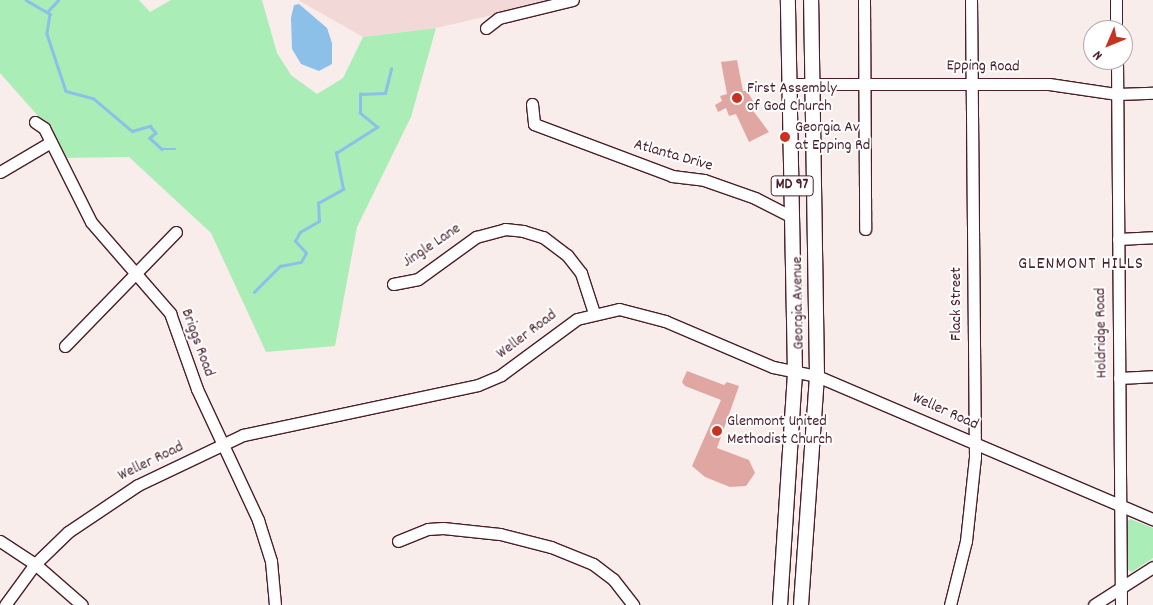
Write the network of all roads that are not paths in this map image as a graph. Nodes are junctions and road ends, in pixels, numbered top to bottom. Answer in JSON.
{"nodes":[{"id":1,"x":573,"y":0,"type":"edge"},
{"id":2,"x":788,"y":0,"type":"edge"},
{"id":3,"x":812,"y":0,"type":"edge"},
{"id":4,"x":864,"y":0,"type":"edge"},
{"id":5,"x":971,"y":0,"type":"edge"},
{"id":6,"x":1116,"y":0,"type":"edge"},
{"id":7,"x":1116,"y":20,"type":"edge"},
{"id":8,"x":486,"y":28,"type":"dead end"},
{"id":9,"x":1116,"y":70,"type":"edge"},
{"id":10,"x":972,"y":82,"type":"junction"},
{"id":11,"x":865,"y":83,"type":"junction"},
{"id":12,"x":790,"y":84,"type":"junction"},
{"id":13,"x":813,"y":84,"type":"junction"},
{"id":14,"x":1153,"y":93,"type":"edge"},
{"id":15,"x":1117,"y":94,"type":"junction"},
{"id":16,"x":532,"y":104,"type":"dead end"},
{"id":17,"x":35,"y":122,"type":"dead end"},
{"id":18,"x":51,"y":142,"type":"junction"},
{"id":19,"x":0,"y":172,"type":"edge"},
{"id":20,"x":792,"y":217,"type":"junction"},
{"id":21,"x":864,"y":229,"type":"dead end"},
{"id":22,"x":176,"y":232,"type":"dead end"},
{"id":23,"x":1153,"y":238,"type":"edge"},
{"id":24,"x":1118,"y":239,"type":"junction"},
{"id":25,"x":136,"y":273,"type":"junction"},
{"id":26,"x":393,"y":284,"type":"dead end"},
{"id":27,"x":594,"y":313,"type":"junction"},
{"id":28,"x":65,"y":346,"type":"dead end"},
{"id":29,"x":796,"y":372,"type":"junction"},
{"id":30,"x":817,"y":376,"type":"junction"},
{"id":31,"x":1153,"y":376,"type":"edge"},
{"id":32,"x":1119,"y":378,"type":"junction"},
{"id":33,"x":974,"y":443,"type":"junction"},
{"id":34,"x":224,"y":445,"type":"junction"},
{"id":35,"x":1118,"y":505,"type":"junction"},
{"id":36,"x":1153,"y":519,"type":"edge"},
{"id":37,"x":0,"y":541,"type":"edge"},
{"id":38,"x":398,"y":541,"type":"dead end"},
{"id":39,"x":35,"y":564,"type":"junction"},
{"id":40,"x":1153,"y":567,"type":"edge"},
{"id":41,"x":1120,"y":589,"type":"junction"},
{"id":42,"x":4,"y":605,"type":"edge"},
{"id":43,"x":82,"y":605,"type":"edge"},
{"id":44,"x":276,"y":605,"type":"edge"},
{"id":45,"x":633,"y":605,"type":"edge"},
{"id":46,"x":780,"y":605,"type":"edge"},
{"id":47,"x":800,"y":605,"type":"edge"},
{"id":48,"x":950,"y":605,"type":"edge"},
{"id":49,"x":1094,"y":605,"type":"edge"},
{"id":50,"x":1121,"y":605,"type":"edge"}],
"edges":[{"from":1,"to":8,"type":"street"},
{"from":2,"to":12,"type":"main road","name":"Georgia Avenue","number":"MD 97"},
{"from":3,"to":13,"type":"main road","name":"Georgia Avenue","number":"MD 97"},
{"from":4,"to":11,"type":"street"},
{"from":5,"to":10,"type":"street","name":"Flack Street"},
{"from":6,"to":7,"type":"street"},
{"from":9,"to":15,"type":"street","name":"Holdridge Road"},
{"from":10,"to":11,"type":"street","name":"Epping Road"},
{"from":10,"to":15,"type":"street","name":"Epping Road"},
{"from":10,"to":33,"type":"street","name":"Flack Street"},
{"from":11,"to":13,"type":"street","name":"Epping Road"},
{"from":11,"to":21,"type":"street"},
{"from":12,"to":13,"type":"street","name":"Epping Road"},
{"from":12,"to":20,"type":"main road","name":"Georgia Avenue","number":"MD 97"},
{"from":13,"to":30,"type":"main road","name":"Georgia Avenue","number":"MD 97"},
{"from":14,"to":15,"type":"street","name":"Epping Road"},
{"from":15,"to":24,"type":"street","name":"Holdridge Road"},
{"from":16,"to":20,"type":"street","name":"Atlanta Drive"},
{"from":17,"to":18,"type":"street","name":"Briggs Road"},
{"from":18,"to":19,"type":"street"},
{"from":18,"to":25,"type":"street","name":"Briggs Road"},
{"from":20,"to":29,"type":"main road","name":"Georgia Avenue","number":"MD 97"},
{"from":22,"to":25,"type":"street"},
{"from":23,"to":24,"type":"street"},
{"from":24,"to":32,"type":"street","name":"Holdridge Road"},
{"from":25,"to":28,"type":"street"},
{"from":25,"to":34,"type":"street","name":"Briggs Road"},
{"from":26,"to":27,"type":"street","name":"Jingle Lane"},
{"from":27,"to":29,"type":"street","name":"Weller Road"},
{"from":27,"to":34,"type":"street","name":"Weller Road"},
{"from":29,"to":30,"type":"street","name":"Weller Road"},
{"from":29,"to":46,"type":"main road","name":"Georgia Avenue","number":"MD 97"},
{"from":30,"to":33,"type":"street","name":"Weller Road"},
{"from":30,"to":47,"type":"main road","name":"Georgia Avenue","number":"MD 97"},
{"from":31,"to":32,"type":"street"},
{"from":32,"to":35,"type":"street","name":"Holdridge Road"},
{"from":33,"to":35,"type":"street","name":"Weller Road"},
{"from":33,"to":48,"type":"street","name":"Flack Street"},
{"from":34,"to":39,"type":"street","name":"Weller Road"},
{"from":34,"to":44,"type":"street","name":"Briggs Road"},
{"from":35,"to":36,"type":"street","name":"Weller Road"},
{"from":35,"to":41,"type":"street","name":"Holdridge Road"},
{"from":37,"to":39,"type":"street"},
{"from":38,"to":45,"type":"street"},
{"from":39,"to":42,"type":"street","name":"Weller Road"},
{"from":39,"to":43,"type":"street"},
{"from":40,"to":41,"type":"street"},
{"from":41,"to":49,"type":"street"},
{"from":41,"to":50,"type":"street","name":"Holdridge Road"}]}
